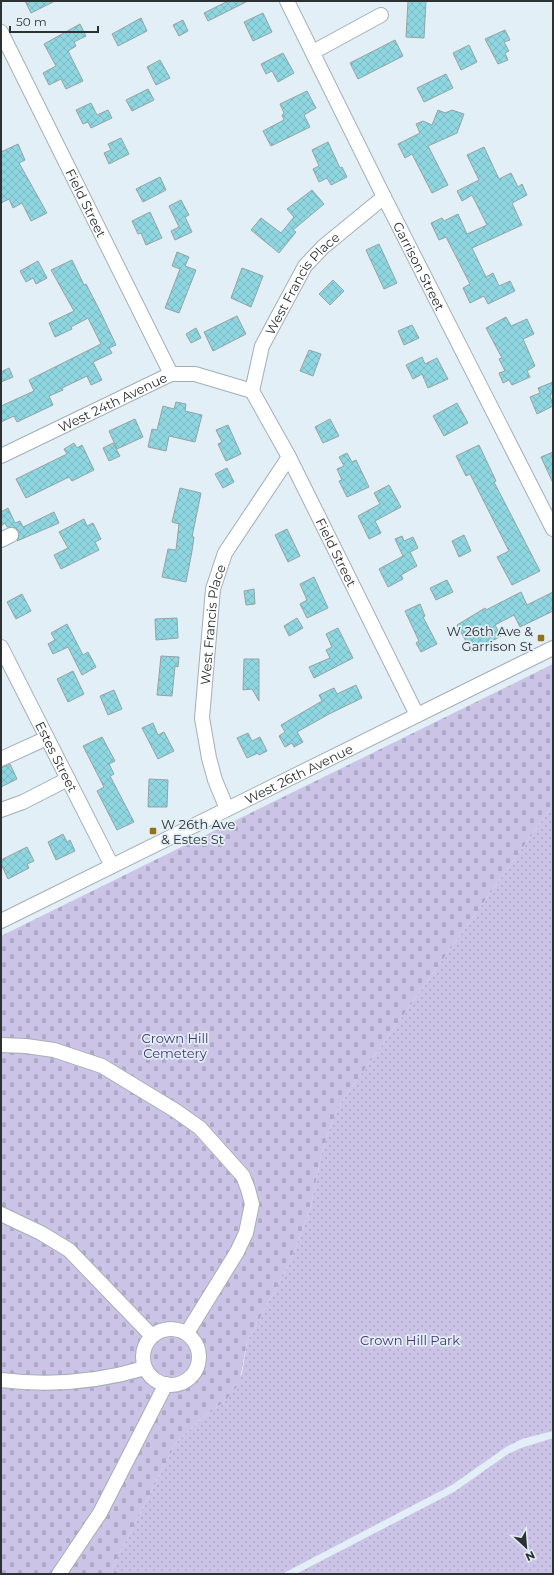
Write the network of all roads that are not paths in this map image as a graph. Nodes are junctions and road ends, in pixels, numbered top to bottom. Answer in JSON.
{"nodes":[{"id":1,"x":287,"y":1,"type":"edge"},
{"id":2,"x":381,"y":15,"type":"dead end"},
{"id":3,"x":1,"y":32,"type":"edge"},
{"id":4,"x":313,"y":52,"type":"junction"},
{"id":5,"x":384,"y":197,"type":"junction"},
{"id":6,"x":171,"y":374,"type":"junction"},
{"id":7,"x":252,"y":391,"type":"junction"},
{"id":8,"x":1,"y":456,"type":"edge"},
{"id":9,"x":289,"y":457,"type":"junction"},
{"id":10,"x":553,"y":529,"type":"edge"},
{"id":11,"x":1,"y":648,"type":"edge"},
{"id":12,"x":553,"y":648,"type":"edge"},
{"id":13,"x":418,"y":715,"type":"junction"},
{"id":14,"x":47,"y":738,"type":"junction"},
{"id":15,"x":1,"y":759,"type":"edge"},
{"id":16,"x":68,"y":779,"type":"junction"},
{"id":17,"x":227,"y":809,"type":"junction"},
{"id":18,"x":1,"y":810,"type":"edge"},
{"id":19,"x":112,"y":866,"type":"junction"},
{"id":20,"x":1,"y":921,"type":"edge"},
{"id":21,"x":1,"y":1045,"type":"edge"},
{"id":22,"x":1,"y":1214,"type":"edge"},
{"id":23,"x":187,"y":1334,"type":"junction"},
{"id":24,"x":152,"y":1336,"type":"junction"},
{"id":25,"x":145,"y":1368,"type":"junction"},
{"id":26,"x":1,"y":1380,"type":"edge"},
{"id":27,"x":166,"y":1384,"type":"junction"},
{"id":28,"x":60,"y":1574,"type":"edge"}],
"edges":[{"from":1,"to":4,"type":"street","name":"Garrison Street"},
{"from":2,"to":4,"type":"street"},
{"from":3,"to":6,"type":"street","name":"Field Street"},
{"from":4,"to":5,"type":"street","name":"Garrison Street"},
{"from":5,"to":7,"type":"street","name":"West Francis Place"},
{"from":5,"to":10,"type":"street","name":"Garrison Street"},
{"from":6,"to":7,"type":"street","name":"West 24th Avenue"},
{"from":6,"to":8,"type":"street","name":"West 24th Avenue"},
{"from":7,"to":9,"type":"street","name":"Field Street"},
{"from":9,"to":13,"type":"street","name":"Field Street"},
{"from":9,"to":17,"type":"street","name":"West Francis Place"},
{"from":11,"to":14,"type":"street","name":"Estes Street"},
{"from":12,"to":13,"type":"street","name":"West 26th Avenue"},
{"from":13,"to":17,"type":"street","name":"West 26th Avenue"},
{"from":14,"to":15,"type":"street"},
{"from":14,"to":16,"type":"street","name":"Estes Street"},
{"from":16,"to":18,"type":"street"},
{"from":16,"to":19,"type":"street","name":"Estes Street"},
{"from":17,"to":19,"type":"street","name":"West 26th Avenue"},
{"from":19,"to":20,"type":"street","name":"West 26th Avenue"},
{"from":21,"to":23,"type":"street"},
{"from":22,"to":24,"type":"street"},
{"from":23,"to":24,"type":"street"},
{"from":23,"to":27,"type":"street"},
{"from":24,"to":25,"type":"street"},
{"from":25,"to":26,"type":"street"},
{"from":25,"to":27,"type":"street"},
{"from":27,"to":28,"type":"street"}]}
